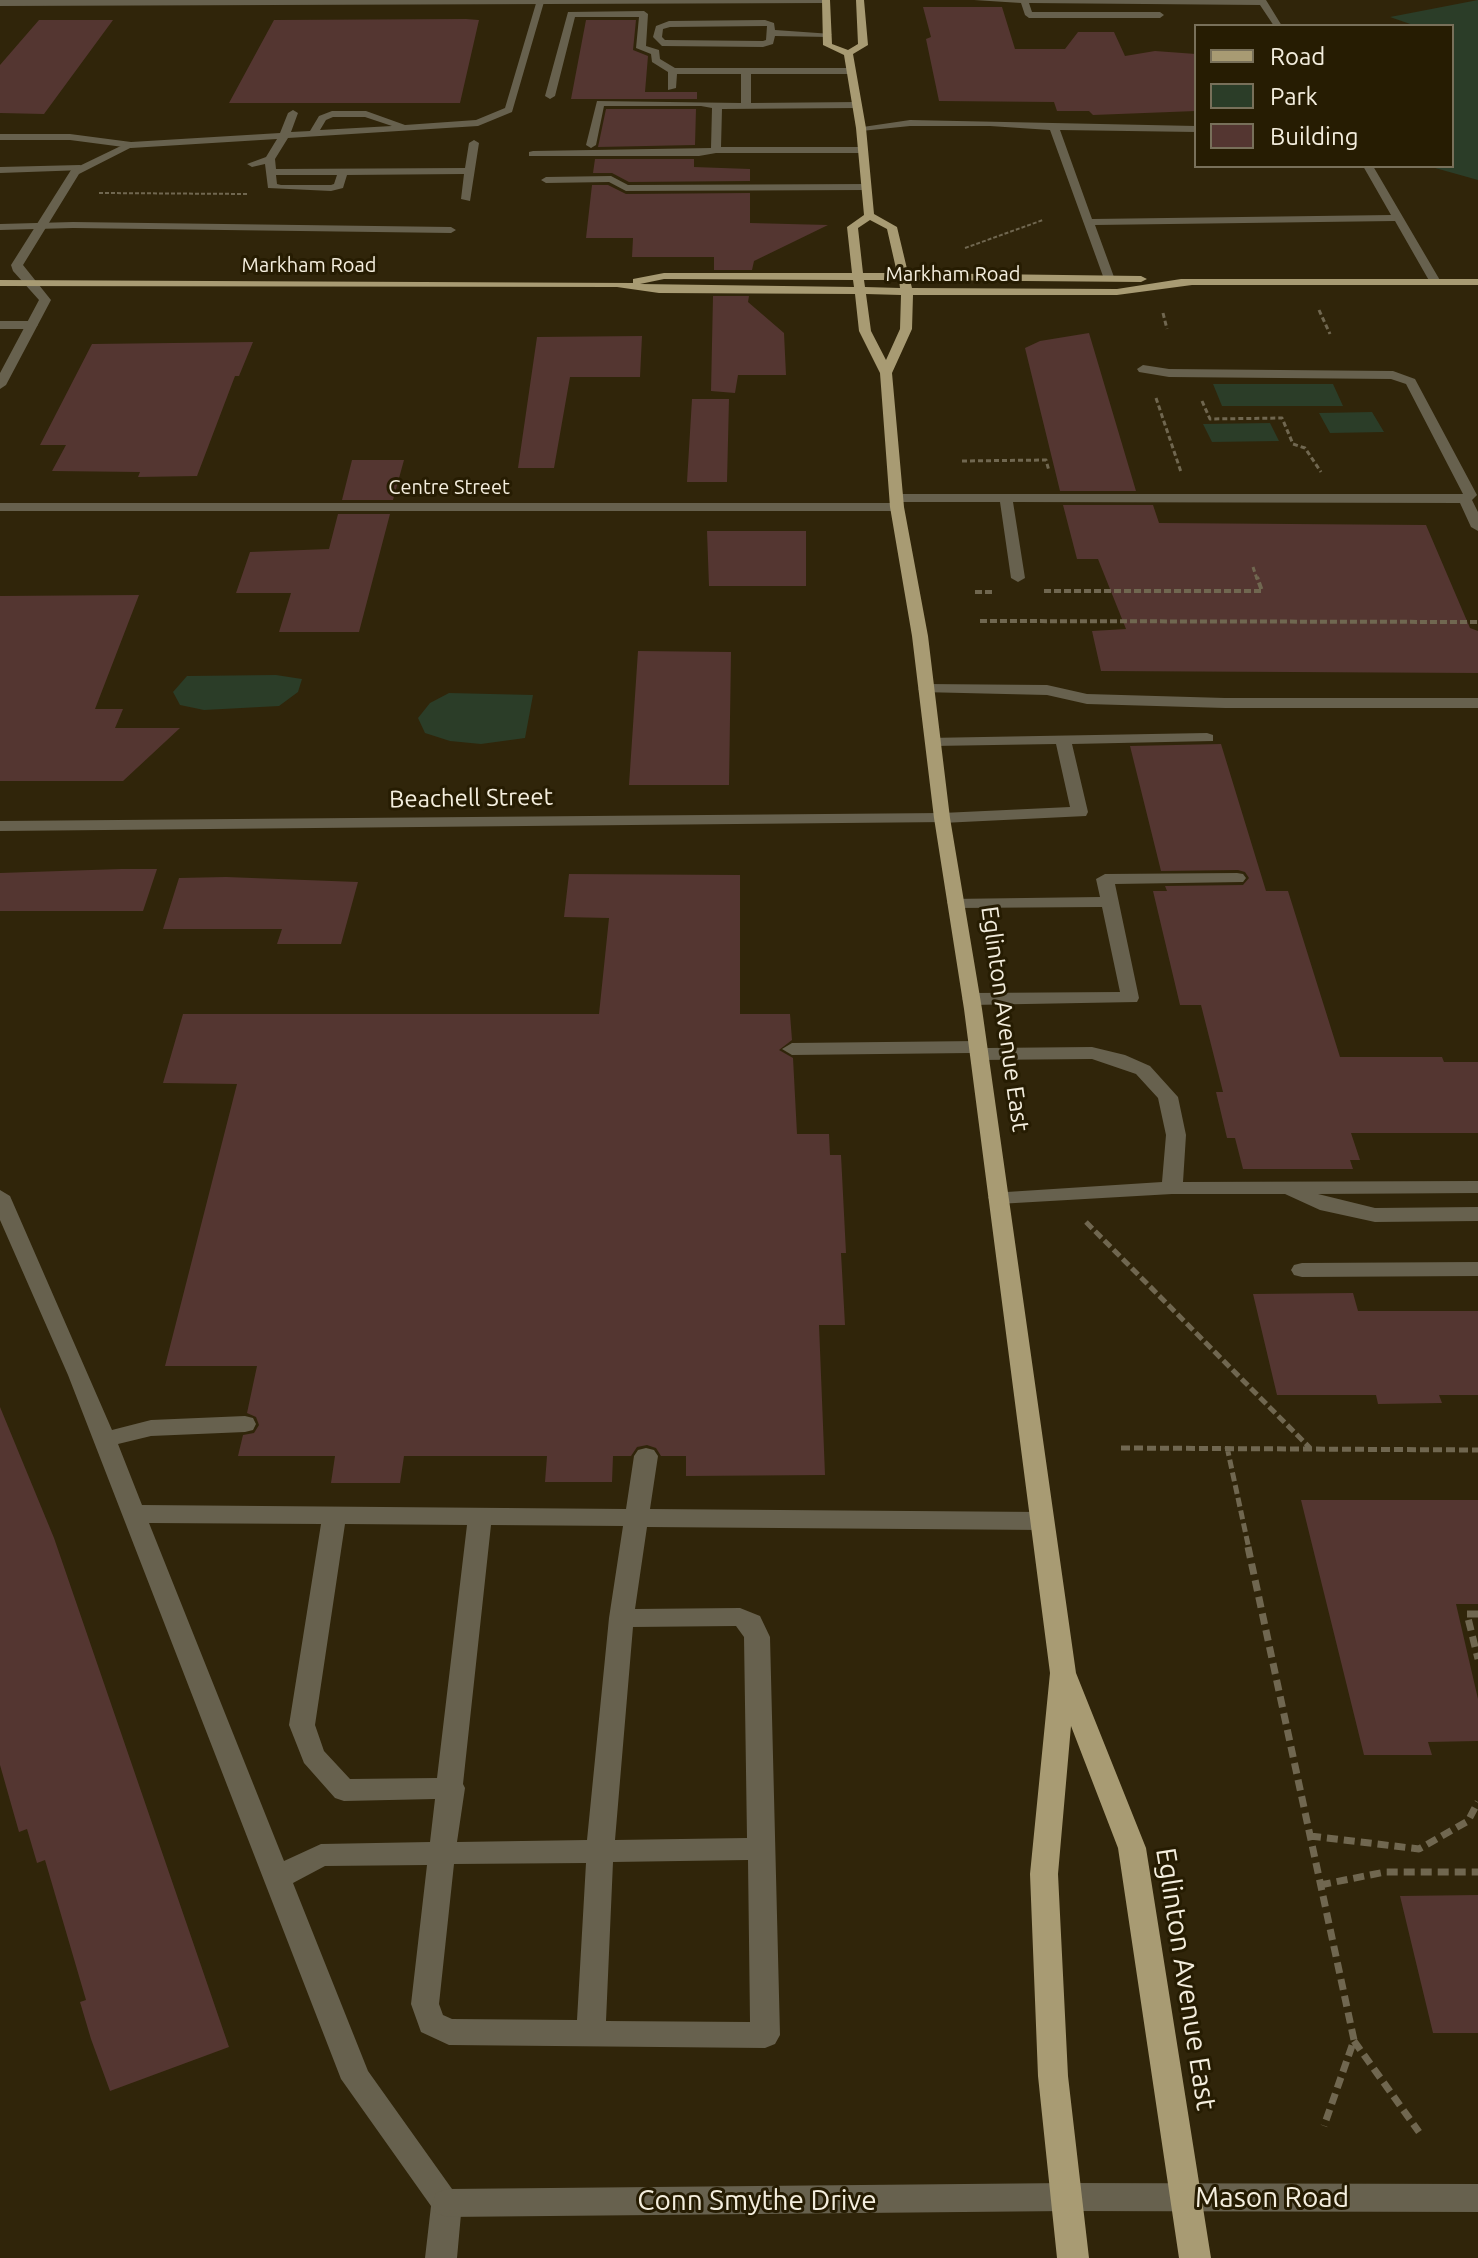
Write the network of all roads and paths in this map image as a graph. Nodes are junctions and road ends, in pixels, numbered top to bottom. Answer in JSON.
{"nodes":[{"id":1,"x":705,"y":0,"type":"edge"},
{"id":2,"x":826,"y":0,"type":"edge"},
{"id":3,"x":860,"y":0,"type":"edge"},
{"id":4,"x":978,"y":0,"type":"edge"},
{"id":5,"x":1024,"y":0,"type":"edge"},
{"id":6,"x":448,"y":1,"type":"edge"},
{"id":7,"x":596,"y":1,"type":"edge"},
{"id":8,"x":682,"y":1,"type":"edge"},
{"id":9,"x":1262,"y":1,"type":"edge"},
{"id":10,"x":540,"y":2,"type":"edge"},
{"id":11,"x":572,"y":2,"type":"edge"},
{"id":12,"x":633,"y":2,"type":"edge"},
{"id":13,"x":0,"y":3,"type":"edge"},
{"id":14,"x":571,"y":14,"type":"junction"},
{"id":15,"x":632,"y":14,"type":"junction"},
{"id":16,"x":1165,"y":15,"type":"dead end"},
{"id":17,"x":1256,"y":15,"type":"dead end"},
{"id":18,"x":1272,"y":15,"type":"junction"},
{"id":19,"x":679,"y":23,"type":"junction"},
{"id":20,"x":1277,"y":24,"type":"edge"},
{"id":21,"x":771,"y":33,"type":"junction"},
{"id":22,"x":828,"y":34,"type":"junction"},
{"id":23,"x":848,"y":53,"type":"junction"},
{"id":24,"x":673,"y":71,"type":"junction"},
{"id":25,"x":746,"y":71,"type":"junction"},
{"id":26,"x":851,"y":71,"type":"junction"},
{"id":27,"x":671,"y":88,"type":"dead end"},
{"id":28,"x":550,"y":96,"type":"dead end"},
{"id":29,"x":857,"y":105,"type":"junction"},
{"id":30,"x":717,"y":106,"type":"junction"},
{"id":31,"x":746,"y":106,"type":"junction"},
{"id":32,"x":293,"y":113,"type":"dead end"},
{"id":33,"x":1054,"y":127,"type":"junction"},
{"id":34,"x":861,"y":128,"type":"junction"},
{"id":35,"x":416,"y":129,"type":"junction"},
{"id":36,"x":1194,"y":129,"type":"edge"},
{"id":37,"x":312,"y":135,"type":"junction"},
{"id":38,"x":284,"y":136,"type":"junction"},
{"id":39,"x":0,"y":137,"type":"edge"},
{"id":40,"x":474,"y":143,"type":"dead end"},
{"id":41,"x":131,"y":145,"type":"junction"},
{"id":42,"x":591,"y":145,"type":"dead end"},
{"id":43,"x":716,"y":150,"type":"junction"},
{"id":44,"x":863,"y":150,"type":"junction"},
{"id":45,"x":533,"y":154,"type":"dead end"},
{"id":46,"x":270,"y":159,"type":"junction"},
{"id":47,"x":252,"y":164,"type":"dead end"},
{"id":48,"x":80,"y":168,"type":"junction"},
{"id":49,"x":1369,"y":168,"type":"edge"},
{"id":50,"x":0,"y":170,"type":"edge"},
{"id":51,"x":470,"y":171,"type":"junction"},
{"id":52,"x":783,"y":171,"type":"dead end"},
{"id":53,"x":546,"y":180,"type":"dead end"},
{"id":54,"x":783,"y":187,"type":"junction"},
{"id":55,"x":866,"y":187,"type":"junction"},
{"id":56,"x":62,"y":193,"type":"junction"},
{"id":57,"x":252,"y":194,"type":"dead end"},
{"id":58,"x":466,"y":199,"type":"dead end"},
{"id":59,"x":869,"y":216,"type":"junction"},
{"id":60,"x":1399,"y":218,"type":"junction"},
{"id":61,"x":1043,"y":220,"type":"dead end"},
{"id":62,"x":1087,"y":222,"type":"junction"},
{"id":63,"x":43,"y":226,"type":"junction"},
{"id":64,"x":0,"y":227,"type":"edge"},
{"id":65,"x":451,"y":230,"type":"dead end"},
{"id":66,"x":964,"y":248,"type":"dead end"},
{"id":67,"x":859,"y":276,"type":"junction"},
{"id":68,"x":904,"y":276,"type":"junction"},
{"id":69,"x":1108,"y":277,"type":"junction"},
{"id":70,"x":1192,"y":282,"type":"junction"},
{"id":71,"x":1435,"y":282,"type":"junction"},
{"id":72,"x":1478,"y":282,"type":"edge"},
{"id":73,"x":0,"y":283,"type":"edge"},
{"id":74,"x":33,"y":283,"type":"junction"},
{"id":75,"x":617,"y":284,"type":"junction"},
{"id":76,"x":860,"y":291,"type":"junction"},
{"id":77,"x":907,"y":292,"type":"junction"},
{"id":78,"x":1161,"y":308,"type":"dead end"},
{"id":79,"x":1318,"y":308,"type":"dead end"},
{"id":80,"x":0,"y":325,"type":"edge"},
{"id":81,"x":32,"y":325,"type":"junction"},
{"id":82,"x":1167,"y":329,"type":"dead end"},
{"id":83,"x":1330,"y":334,"type":"dead end"},
{"id":84,"x":1149,"y":370,"type":"joint"},
{"id":85,"x":886,"y":373,"type":"junction"},
{"id":86,"x":1189,"y":373,"type":"junction"},
{"id":87,"x":2,"y":379,"type":"edge"},
{"id":88,"x":1183,"y":479,"type":"dead end"},
{"id":89,"x":1006,"y":499,"type":"junction"},
{"id":90,"x":1330,"y":499,"type":"junction"},
{"id":91,"x":1465,"y":499,"type":"junction"},
{"id":92,"x":897,"y":502,"type":"junction"},
{"id":93,"x":0,"y":507,"type":"edge"},
{"id":94,"x":1478,"y":527,"type":"edge"},
{"id":95,"x":1253,"y":567,"type":"dead end"},
{"id":96,"x":1018,"y":578,"type":"dead end"},
{"id":97,"x":1039,"y":591,"type":"dead end"},
{"id":98,"x":975,"y":592,"type":"dead end"},
{"id":99,"x":1007,"y":592,"type":"dead end"},
{"id":100,"x":980,"y":621,"type":"dead end"},
{"id":101,"x":1478,"y":622,"type":"edge"},
{"id":102,"x":926,"y":689,"type":"junction"},
{"id":103,"x":1478,"y":703,"type":"edge"},
{"id":104,"x":1207,"y":738,"type":"dead end"},
{"id":105,"x":1063,"y":739,"type":"junction"},
{"id":106,"x":933,"y":741,"type":"junction"},
{"id":107,"x":942,"y":818,"type":"junction"},
{"id":108,"x":0,"y":826,"type":"edge"},
{"id":109,"x":1237,"y":878,"type":"dead end"},
{"id":110,"x":1110,"y":902,"type":"junction"},
{"id":111,"x":956,"y":903,"type":"junction"},
{"id":112,"x":971,"y":999,"type":"junction"},
{"id":113,"x":792,"y":1049,"type":"dead end"},
{"id":114,"x":978,"y":1050,"type":"junction"},
{"id":115,"x":1478,"y":1187,"type":"edge"},
{"id":116,"x":1172,"y":1188,"type":"junction"},
{"id":117,"x":1285,"y":1188,"type":"junction"},
{"id":118,"x":0,"y":1196,"type":"edge"},
{"id":119,"x":998,"y":1198,"type":"junction"},
{"id":120,"x":1478,"y":1214,"type":"edge"},
{"id":121,"x":1082,"y":1218,"type":"dead end"},
{"id":122,"x":1478,"y":1269,"type":"edge"},
{"id":123,"x":1302,"y":1270,"type":"dead end"},
{"id":124,"x":245,"y":1424,"type":"dead end"},
{"id":125,"x":103,"y":1440,"type":"junction"},
{"id":126,"x":1227,"y":1447,"type":"junction"},
{"id":127,"x":1121,"y":1448,"type":"dead end"},
{"id":128,"x":1311,"y":1448,"type":"junction"},
{"id":129,"x":1478,"y":1450,"type":"edge"},
{"id":130,"x":646,"y":1456,"type":"dead end"},
{"id":131,"x":132,"y":1514,"type":"junction"},
{"id":132,"x":334,"y":1515,"type":"junction"},
{"id":133,"x":480,"y":1517,"type":"junction"},
{"id":134,"x":636,"y":1518,"type":"junction"},
{"id":135,"x":1042,"y":1521,"type":"junction"},
{"id":136,"x":1478,"y":1614,"type":"edge"},
{"id":137,"x":621,"y":1618,"type":"junction"},
{"id":138,"x":1478,"y":1659,"type":"edge"},
{"id":139,"x":1063,"y":1673,"type":"junction"},
{"id":140,"x":452,"y":1788,"type":"junction"},
{"id":141,"x":1478,"y":1802,"type":"edge"},
{"id":142,"x":1310,"y":1836,"type":"junction"},
{"id":143,"x":761,"y":1849,"type":"junction"},
{"id":144,"x":442,"y":1851,"type":"junction"},
{"id":145,"x":600,"y":1852,"type":"junction"},
{"id":146,"x":1478,"y":1872,"type":"edge"},
{"id":147,"x":277,"y":1878,"type":"junction"},
{"id":148,"x":1320,"y":1885,"type":"junction"},
{"id":149,"x":591,"y":2033,"type":"junction"},
{"id":150,"x":1354,"y":2040,"type":"junction"},
{"id":151,"x":1324,"y":2126,"type":"dead end"},
{"id":152,"x":1419,"y":2132,"type":"dead end"},
{"id":153,"x":1067,"y":2197,"type":"junction"},
{"id":154,"x":1186,"y":2197,"type":"junction"},
{"id":155,"x":1478,"y":2198,"type":"edge"},
{"id":156,"x":447,"y":2203,"type":"junction"},
{"id":157,"x":441,"y":2258,"type":"edge"},
{"id":158,"x":1073,"y":2258,"type":"edge"},
{"id":159,"x":1195,"y":2258,"type":"edge"}],
"edges":[{"from":1,"to":2,"type":"street"},
{"from":1,"to":8,"type":"street"},
{"from":2,"to":22,"type":"main road"},
{"from":3,"to":23,"type":"main road"},
{"from":4,"to":5,"type":"street"},
{"from":5,"to":9,"type":"street"},
{"from":5,"to":16,"type":"street"},
{"from":6,"to":10,"type":"street"},
{"from":6,"to":13,"type":"street"},
{"from":7,"to":11,"type":"street"},
{"from":7,"to":12,"type":"street"},
{"from":8,"to":12,"type":"street"},
{"from":8,"to":19,"type":"street"},
{"from":9,"to":18,"type":"street"},
{"from":10,"to":11,"type":"street"},
{"from":10,"to":35,"type":"street"},
{"from":11,"to":14,"type":"street"},
{"from":12,"to":15,"type":"street"},
{"from":14,"to":15,"type":"street"},
{"from":14,"to":28,"type":"street"},
{"from":15,"to":24,"type":"street"},
{"from":17,"to":18,"type":"street"},
{"from":18,"to":20,"type":"street"},
{"from":19,"to":21,"type":"street"},
{"from":19,"to":21,"type":"street"},
{"from":21,"to":22,"type":"street"},
{"from":22,"to":23,"type":"main road"},
{"from":23,"to":26,"type":"main road"},
{"from":24,"to":25,"type":"street"},
{"from":24,"to":27,"type":"street"},
{"from":25,"to":26,"type":"street"},
{"from":25,"to":31,"type":"street"},
{"from":26,"to":29,"type":"main road"},
{"from":29,"to":31,"type":"street"},
{"from":29,"to":34,"type":"main road"},
{"from":30,"to":31,"type":"street"},
{"from":30,"to":42,"type":"street"},
{"from":30,"to":43,"type":"street"},
{"from":32,"to":38,"type":"street"},
{"from":33,"to":34,"type":"street"},
{"from":33,"to":36,"type":"street"},
{"from":33,"to":62,"type":"street"},
{"from":34,"to":44,"type":"main road"},
{"from":35,"to":37,"type":"street"},
{"from":35,"to":37,"type":"street"},
{"from":37,"to":38,"type":"street"},
{"from":38,"to":41,"type":"street"},
{"from":38,"to":46,"type":"street"},
{"from":39,"to":41,"type":"street"},
{"from":40,"to":51,"type":"street"},
{"from":41,"to":48,"type":"street"},
{"from":43,"to":44,"type":"street"},
{"from":43,"to":45,"type":"street"},
{"from":44,"to":55,"type":"main road"},
{"from":46,"to":47,"type":"street"},
{"from":46,"to":51,"type":"street"},
{"from":48,"to":50,"type":"street"},
{"from":48,"to":56,"type":"street"},
{"from":49,"to":60,"type":"street"},
{"from":51,"to":58,"type":"street"},
{"from":52,"to":54,"type":"street"},
{"from":53,"to":54,"type":"street"},
{"from":54,"to":55,"type":"street"},
{"from":55,"to":59,"type":"main road"},
{"from":56,"to":57,"type":"path"},
{"from":56,"to":63,"type":"street"},
{"from":59,"to":67,"type":"main road","name":"Eglinton Avenue East"},
{"from":59,"to":68,"type":"main road","name":"Eglinton Avenue East"},
{"from":60,"to":62,"type":"street"},
{"from":60,"to":71,"type":"street"},
{"from":61,"to":66,"type":"path"},
{"from":62,"to":69,"type":"street"},
{"from":63,"to":64,"type":"street"},
{"from":63,"to":65,"type":"street"},
{"from":63,"to":74,"type":"street"},
{"from":67,"to":68,"type":"main road","name":"Markham Road"},
{"from":67,"to":75,"type":"main road","name":"Markham Road"},
{"from":67,"to":76,"type":"main road","name":"Eglinton Avenue East"},
{"from":68,"to":69,"type":"main road","name":"Markham Road"},
{"from":68,"to":77,"type":"main road","name":"Eglinton Avenue East"},
{"from":69,"to":70,"type":"main road","name":"Markham Road"},
{"from":70,"to":71,"type":"main road","name":"Markham Road"},
{"from":70,"to":77,"type":"main road","name":"Markham Road"},
{"from":71,"to":72,"type":"main road","name":"Markham Road"},
{"from":73,"to":74,"type":"main road","name":"Markham Road"},
{"from":74,"to":75,"type":"main road","name":"Markham Road"},
{"from":74,"to":81,"type":"street"},
{"from":75,"to":76,"type":"main road","name":"Markham Road"},
{"from":76,"to":77,"type":"main road","name":"Markham Road"},
{"from":76,"to":85,"type":"main road","name":"Eglinton Avenue East"},
{"from":77,"to":85,"type":"main road","name":"Eglinton Avenue East"},
{"from":78,"to":82,"type":"path"},
{"from":79,"to":83,"type":"path"},
{"from":80,"to":81,"type":"street"},
{"from":81,"to":87,"type":"street"},
{"from":84,"to":86,"type":"street"},
{"from":84,"to":88,"type":"path"},
{"from":85,"to":92,"type":"main road","name":"Eglinton Avenue East"},
{"from":86,"to":90,"type":"path"},
{"from":86,"to":91,"type":"street"},
{"from":89,"to":90,"type":"street","name":"Centre Street"},
{"from":89,"to":92,"type":"street","name":"Centre Street"},
{"from":89,"to":96,"type":"street"},
{"from":90,"to":91,"type":"street","name":"Centre Street"},
{"from":91,"to":94,"type":"street"},
{"from":92,"to":93,"type":"street","name":"Centre Street"},
{"from":92,"to":102,"type":"main road","name":"Eglinton Avenue East"},
{"from":95,"to":97,"type":"path"},
{"from":98,"to":99,"type":"path"},
{"from":100,"to":101,"type":"path"},
{"from":102,"to":103,"type":"street"},
{"from":102,"to":106,"type":"main road","name":"Eglinton Avenue East"},
{"from":104,"to":105,"type":"street"},
{"from":105,"to":106,"type":"street"},
{"from":105,"to":107,"type":"street","name":"Beachell Street"},
{"from":106,"to":107,"type":"main road","name":"Eglinton Avenue East"},
{"from":107,"to":108,"type":"street","name":"Beachell Street"},
{"from":107,"to":111,"type":"main road","name":"Eglinton Avenue East"},
{"from":109,"to":110,"type":"street"},
{"from":110,"to":111,"type":"street"},
{"from":110,"to":112,"type":"street"},
{"from":111,"to":112,"type":"main road","name":"Eglinton Avenue East"},
{"from":112,"to":114,"type":"main road","name":"Eglinton Avenue East"},
{"from":113,"to":114,"type":"street"},
{"from":114,"to":116,"type":"street"},
{"from":114,"to":119,"type":"main road","name":"Eglinton Avenue East"},
{"from":115,"to":117,"type":"street"},
{"from":116,"to":117,"type":"street"},
{"from":116,"to":119,"type":"street"},
{"from":117,"to":120,"type":"street"},
{"from":118,"to":125,"type":"street"},
{"from":119,"to":135,"type":"main road","name":"Eglinton Avenue East"},
{"from":121,"to":128,"type":"path"},
{"from":122,"to":123,"type":"street"},
{"from":124,"to":125,"type":"street"},
{"from":125,"to":131,"type":"street"},
{"from":126,"to":127,"type":"path"},
{"from":126,"to":128,"type":"path"},
{"from":126,"to":142,"type":"path"},
{"from":128,"to":129,"type":"path"},
{"from":130,"to":134,"type":"street"},
{"from":131,"to":132,"type":"street"},
{"from":131,"to":147,"type":"street"},
{"from":132,"to":133,"type":"street"},
{"from":132,"to":140,"type":"street"},
{"from":133,"to":134,"type":"street"},
{"from":133,"to":140,"type":"street"},
{"from":134,"to":135,"type":"street"},
{"from":134,"to":137,"type":"street"},
{"from":135,"to":139,"type":"main road","name":"Eglinton Avenue East"},
{"from":136,"to":138,"type":"path"},
{"from":137,"to":143,"type":"street"},
{"from":137,"to":145,"type":"street"},
{"from":139,"to":153,"type":"main road","name":"Eglinton Avenue East"},
{"from":139,"to":154,"type":"main road","name":"Eglinton Avenue East"},
{"from":140,"to":144,"type":"street"},
{"from":141,"to":142,"type":"path"},
{"from":142,"to":148,"type":"path"},
{"from":143,"to":145,"type":"street"},
{"from":143,"to":149,"type":"street"},
{"from":144,"to":145,"type":"street"},
{"from":144,"to":147,"type":"street"},
{"from":144,"to":149,"type":"street"},
{"from":145,"to":149,"type":"street"},
{"from":146,"to":148,"type":"path"},
{"from":147,"to":156,"type":"street"},
{"from":148,"to":150,"type":"path"},
{"from":150,"to":151,"type":"path"},
{"from":150,"to":152,"type":"path"},
{"from":153,"to":154,"type":"street","name":"Mason Road"},
{"from":153,"to":156,"type":"street","name":"Conn Smythe Drive"},
{"from":153,"to":158,"type":"main road","name":"Eglinton Avenue East"},
{"from":154,"to":155,"type":"street","name":"Mason Road"},
{"from":154,"to":159,"type":"main road","name":"Eglinton Avenue East"},
{"from":156,"to":157,"type":"street"}]}
